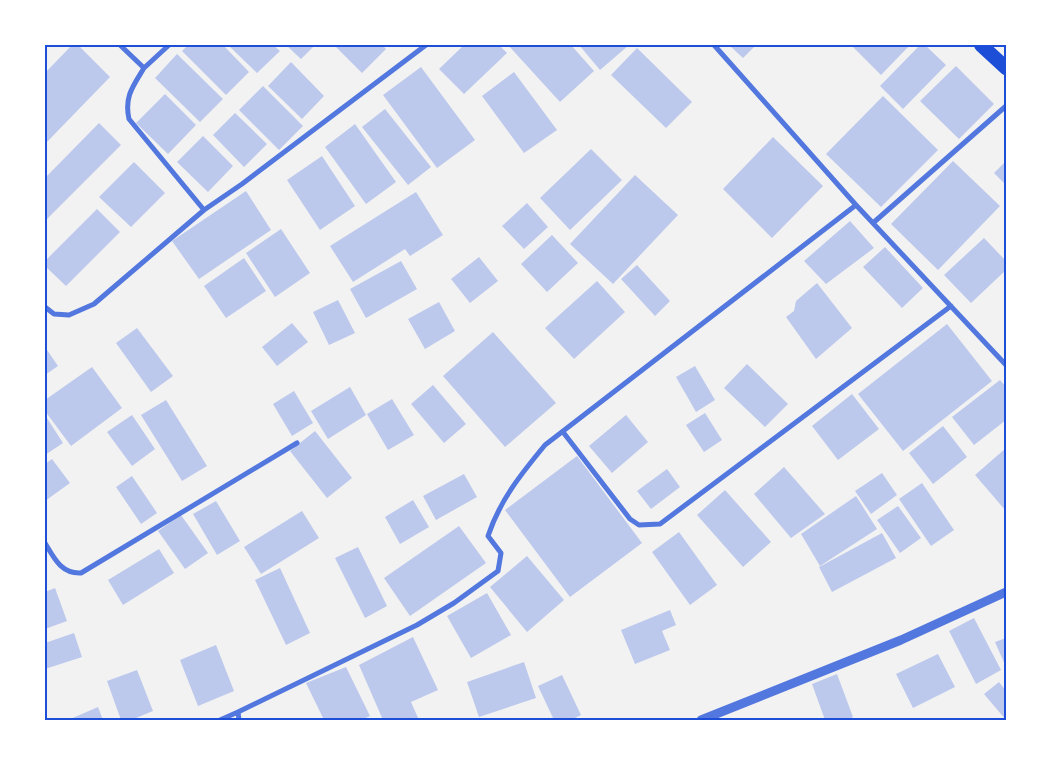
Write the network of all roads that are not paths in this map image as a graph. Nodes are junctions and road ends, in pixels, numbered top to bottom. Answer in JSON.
{"nodes":[{"id":1,"x":120,"y":45,"type":"edge"},
{"id":2,"x":169,"y":45,"type":"edge"},
{"id":3,"x":426,"y":45,"type":"edge"},
{"id":4,"x":714,"y":45,"type":"edge"},
{"id":5,"x":981,"y":45,"type":"edge"},
{"id":6,"x":144,"y":68,"type":"junction"},
{"id":7,"x":1006,"y":68,"type":"edge"},
{"id":8,"x":1006,"y":106,"type":"edge"},
{"id":9,"x":856,"y":205,"type":"junction"},
{"id":10,"x":204,"y":210,"type":"junction"},
{"id":11,"x":873,"y":223,"type":"junction"},
{"id":12,"x":45,"y":306,"type":"edge"},
{"id":13,"x":951,"y":306,"type":"junction"},
{"id":14,"x":1006,"y":365,"type":"edge"},
{"id":15,"x":563,"y":432,"type":"junction"},
{"id":16,"x":297,"y":443,"type":"dead end"},
{"id":17,"x":45,"y":543,"type":"edge"},
{"id":18,"x":1006,"y":592,"type":"edge"},
{"id":19,"x":238,"y":712,"type":"junction"},
{"id":20,"x":220,"y":720,"type":"edge"},
{"id":21,"x":239,"y":720,"type":"edge"},
{"id":22,"x":701,"y":720,"type":"edge"}],
"edges":[{"from":1,"to":6,"type":"street"},
{"from":2,"to":6,"type":"street"},
{"from":3,"to":10,"type":"street"},
{"from":4,"to":9,"type":"street"},
{"from":5,"to":7,"type":"highway"},
{"from":6,"to":10,"type":"street"},
{"from":8,"to":11,"type":"street"},
{"from":9,"to":11,"type":"street"},
{"from":9,"to":15,"type":"street"},
{"from":10,"to":12,"type":"street"},
{"from":11,"to":13,"type":"street"},
{"from":13,"to":14,"type":"street"},
{"from":13,"to":15,"type":"street"},
{"from":15,"to":19,"type":"street"},
{"from":16,"to":17,"type":"street"},
{"from":18,"to":22,"type":"street"},
{"from":19,"to":20,"type":"street"},
{"from":19,"to":21,"type":"street"}]}
